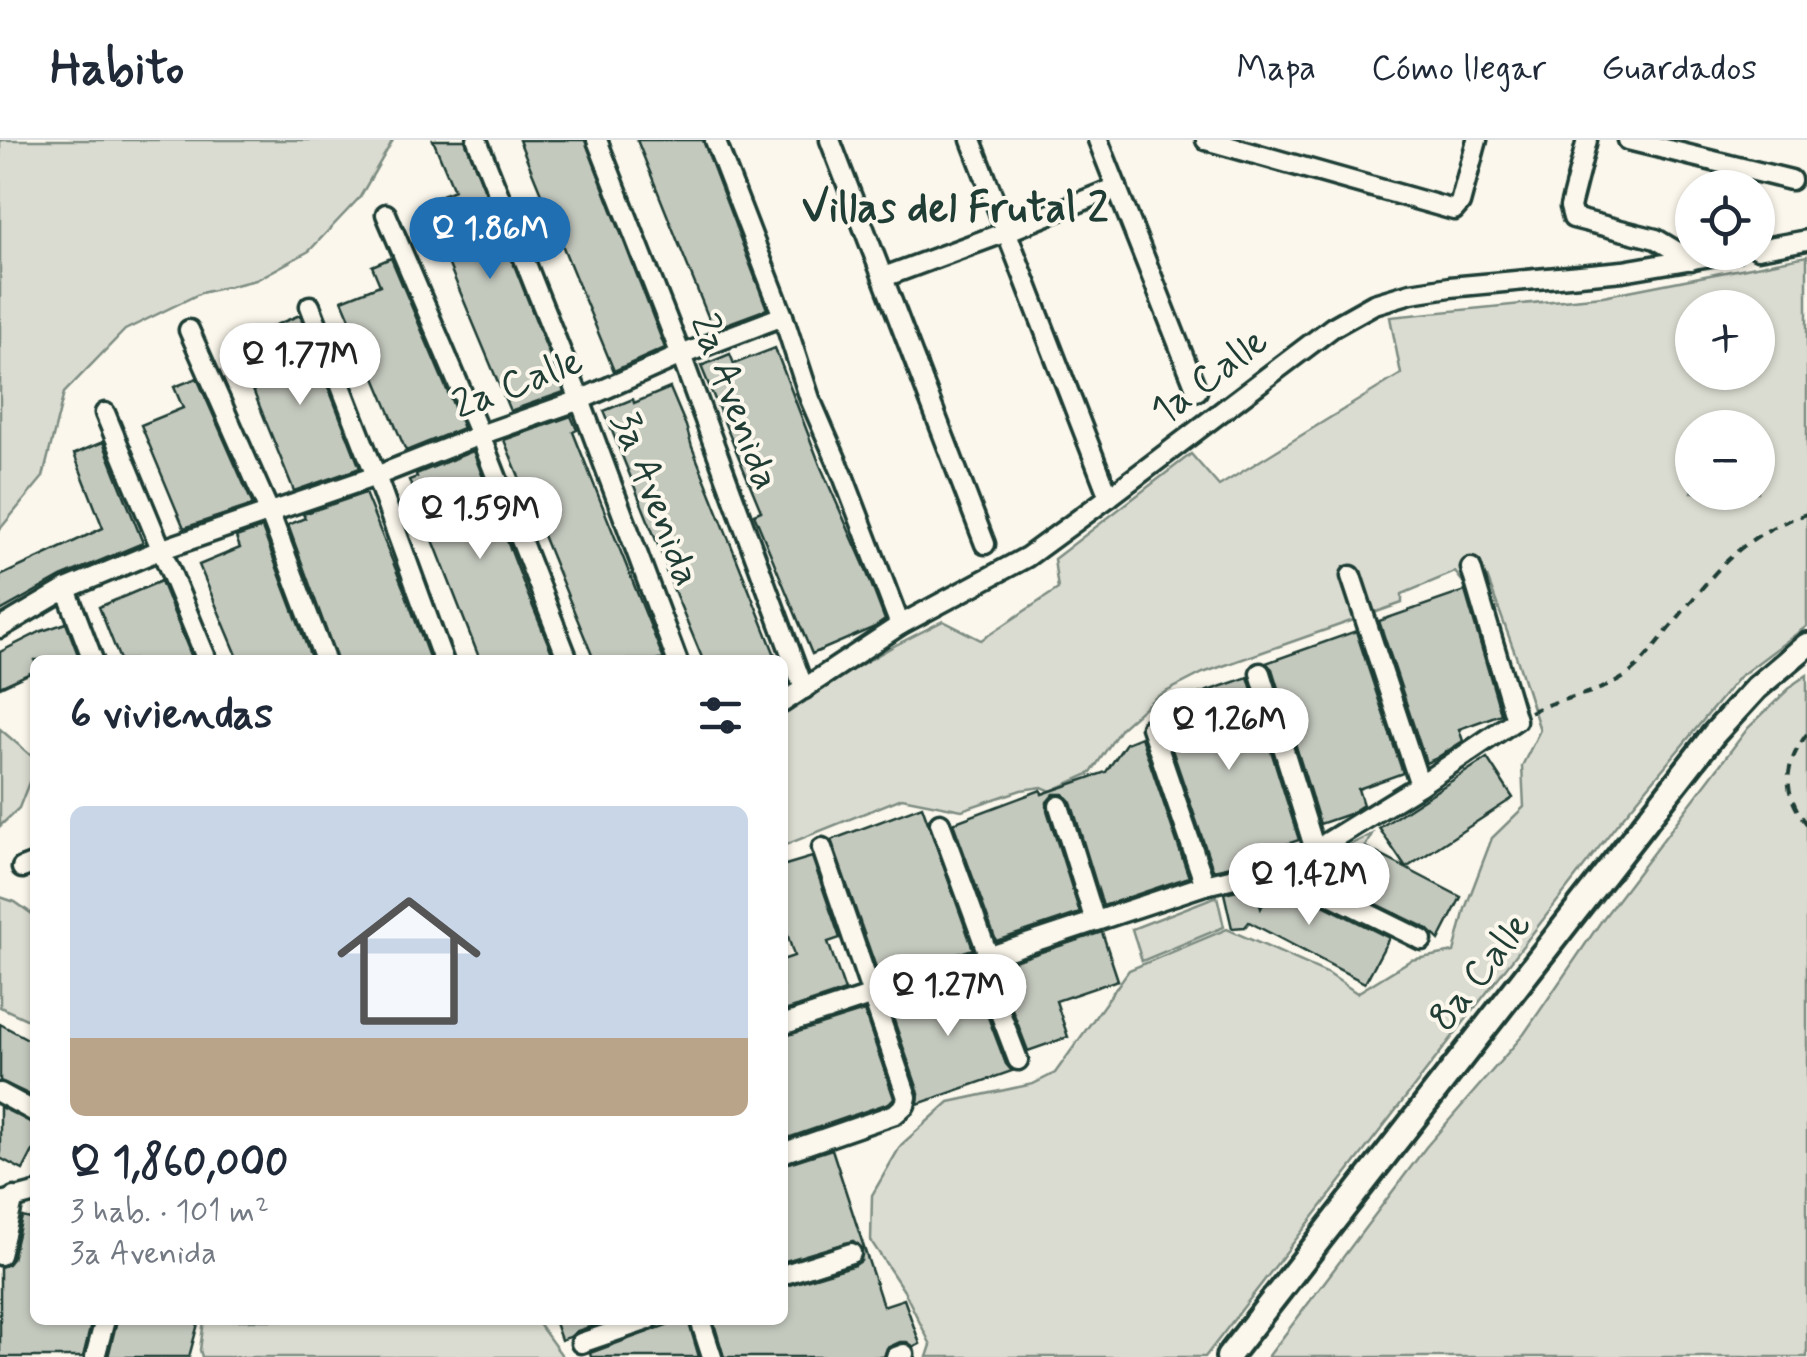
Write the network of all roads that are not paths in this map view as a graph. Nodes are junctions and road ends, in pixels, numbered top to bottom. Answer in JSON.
{"nodes":[{"id":1,"x":477,"y":140,"type":"edge"},
{"id":2,"x":596,"y":140,"type":"edge"},
{"id":3,"x":715,"y":140,"type":"edge"},
{"id":4,"x":830,"y":140,"type":"edge"},
{"id":5,"x":971,"y":140,"type":"edge"},
{"id":6,"x":1098,"y":140,"type":"edge"},
{"id":7,"x":1206,"y":140,"type":"edge"},
{"id":8,"x":1476,"y":140,"type":"edge"},
{"id":9,"x":1587,"y":140,"type":"edge"},
{"id":10,"x":1628,"y":140,"type":"edge"},
{"id":11,"x":1791,"y":180,"type":"dead end"},
{"id":12,"x":1117,"y":187,"type":"junction"},
{"id":13,"x":386,"y":214,"type":"dead end"},
{"id":14,"x":1006,"y":232,"type":"junction"},
{"id":15,"x":1807,"y":240,"type":"edge"},
{"id":16,"x":1775,"y":245,"type":"edge"},
{"id":17,"x":1675,"y":250,"type":"edge"},
{"id":18,"x":1675,"y":263,"type":"edge"},
{"id":19,"x":884,"y":277,"type":"junction"},
{"id":20,"x":310,"y":306,"type":"dead end"},
{"id":21,"x":782,"y":316,"type":"junction"},
{"id":22,"x":189,"y":330,"type":"dead end"},
{"id":23,"x":681,"y":355,"type":"junction"},
{"id":24,"x":1197,"y":391,"type":"dead end"},
{"id":25,"x":580,"y":400,"type":"junction"},
{"id":26,"x":106,"y":412,"type":"dead end"},
{"id":27,"x":480,"y":435,"type":"junction"},
{"id":28,"x":376,"y":476,"type":"junction"},
{"id":29,"x":1109,"y":498,"type":"junction"},
{"id":30,"x":269,"y":511,"type":"junction"},
{"id":31,"x":984,"y":544,"type":"dead end"},
{"id":32,"x":160,"y":550,"type":"junction"},
{"id":33,"x":1471,"y":568,"type":"dead end"},
{"id":34,"x":1351,"y":576,"type":"dead end"},
{"id":35,"x":66,"y":589,"type":"junction"},
{"id":36,"x":900,"y":625,"type":"junction"},
{"id":37,"x":0,"y":628,"type":"edge"},
{"id":38,"x":1807,"y":644,"type":"edge"},
{"id":39,"x":90,"y":655,"type":"edge"},
{"id":40,"x":205,"y":655,"type":"edge"},
{"id":41,"x":323,"y":655,"type":"edge"},
{"id":42,"x":440,"y":655,"type":"edge"},
{"id":43,"x":566,"y":655,"type":"edge"},
{"id":44,"x":675,"y":655,"type":"edge"},
{"id":45,"x":1260,"y":673,"type":"dead end"},
{"id":46,"x":804,"y":689,"type":"junction"},
{"id":47,"x":788,"y":699,"type":"edge"},
{"id":48,"x":1152,"y":726,"type":"dead end"},
{"id":49,"x":1420,"y":785,"type":"junction"},
{"id":50,"x":1059,"y":806,"type":"dead end"},
{"id":51,"x":940,"y":823,"type":"dead end"},
{"id":52,"x":822,"y":848,"type":"dead end"},
{"id":53,"x":1315,"y":850,"type":"junction"},
{"id":54,"x":1276,"y":868,"type":"junction"},
{"id":55,"x":1205,"y":885,"type":"junction"},
{"id":56,"x":1095,"y":921,"type":"junction"},
{"id":57,"x":1422,"y":940,"type":"dead end"},
{"id":58,"x":984,"y":958,"type":"junction"},
{"id":59,"x":874,"y":996,"type":"junction"},
{"id":60,"x":788,"y":1023,"type":"edge"},
{"id":61,"x":1018,"y":1060,"type":"dead end"},
{"id":62,"x":0,"y":1093,"type":"edge"},
{"id":63,"x":30,"y":1109,"type":"edge"},
{"id":64,"x":788,"y":1151,"type":"edge"},
{"id":65,"x":30,"y":1193,"type":"edge"},
{"id":66,"x":5,"y":1194,"type":"edge"},
{"id":67,"x":850,"y":1253,"type":"dead end"},
{"id":68,"x":0,"y":1255,"type":"edge"},
{"id":69,"x":788,"y":1273,"type":"edge"},
{"id":70,"x":103,"y":1325,"type":"edge"},
{"id":71,"x":634,"y":1325,"type":"edge"},
{"id":72,"x":702,"y":1325,"type":"edge"},
{"id":73,"x":582,"y":1343,"type":"dead end"},
{"id":74,"x":95,"y":1357,"type":"edge"},
{"id":75,"x":712,"y":1357,"type":"edge"},
{"id":76,"x":1228,"y":1357,"type":"edge"}],
"edges":[{"from":1,"to":25,"type":"street","name":"3a Avenida"},
{"from":2,"to":23,"type":"street","name":"2a Avenida"},
{"from":3,"to":21,"type":"street"},
{"from":4,"to":19,"type":"street"},
{"from":5,"to":14,"type":"street"},
{"from":6,"to":12,"type":"street"},
{"from":7,"to":8,"type":"street"},
{"from":9,"to":17,"type":"street"},
{"from":10,"to":11,"type":"street"},
{"from":12,"to":14,"type":"street"},
{"from":12,"to":24,"type":"street"},
{"from":13,"to":27,"type":"street"},
{"from":14,"to":19,"type":"street"},
{"from":14,"to":29,"type":"street"},
{"from":15,"to":16,"type":"street"},
{"from":18,"to":29,"type":"street","name":"1a Calle"},
{"from":19,"to":31,"type":"street"},
{"from":20,"to":28,"type":"street"},
{"from":21,"to":23,"type":"street","name":"2a Calle"},
{"from":21,"to":36,"type":"street"},
{"from":22,"to":30,"type":"street"},
{"from":23,"to":25,"type":"street","name":"2a Calle"},
{"from":23,"to":46,"type":"street","name":"2a Avenida"},
{"from":25,"to":27,"type":"street","name":"2a Calle"},
{"from":25,"to":44,"type":"street","name":"3a Avenida"},
{"from":26,"to":32,"type":"street"},
{"from":27,"to":28,"type":"street","name":"2a Calle"},
{"from":27,"to":43,"type":"street"},
{"from":28,"to":30,"type":"street","name":"2a Calle"},
{"from":28,"to":42,"type":"street"},
{"from":29,"to":36,"type":"street","name":"1a Calle"},
{"from":30,"to":32,"type":"street","name":"2a Calle"},
{"from":30,"to":41,"type":"street"},
{"from":32,"to":35,"type":"street","name":"2a Calle"},
{"from":32,"to":40,"type":"street"},
{"from":33,"to":49,"type":"street"},
{"from":34,"to":49,"type":"street"},
{"from":35,"to":37,"type":"street","name":"2a Calle"},
{"from":35,"to":39,"type":"street"},
{"from":36,"to":46,"type":"street","name":"1a Calle"},
{"from":38,"to":76,"type":"main road","name":"8a Calle"},
{"from":45,"to":53,"type":"street"},
{"from":46,"to":47,"type":"street","name":"1a Calle"},
{"from":48,"to":55,"type":"street"},
{"from":49,"to":53,"type":"street"},
{"from":50,"to":56,"type":"street"},
{"from":51,"to":58,"type":"street"},
{"from":52,"to":59,"type":"street"},
{"from":53,"to":54,"type":"street"},
{"from":54,"to":55,"type":"street"},
{"from":54,"to":57,"type":"street"},
{"from":55,"to":56,"type":"street"},
{"from":56,"to":58,"type":"street"},
{"from":58,"to":59,"type":"street"},
{"from":58,"to":61,"type":"street"},
{"from":59,"to":60,"type":"street"},
{"from":59,"to":64,"type":"street"},
{"from":62,"to":63,"type":"street"},
{"from":65,"to":66,"type":"street"},
{"from":66,"to":68,"type":"street"},
{"from":67,"to":69,"type":"street"},
{"from":70,"to":74,"type":"street"},
{"from":71,"to":73,"type":"street"},
{"from":72,"to":75,"type":"street"}]}
